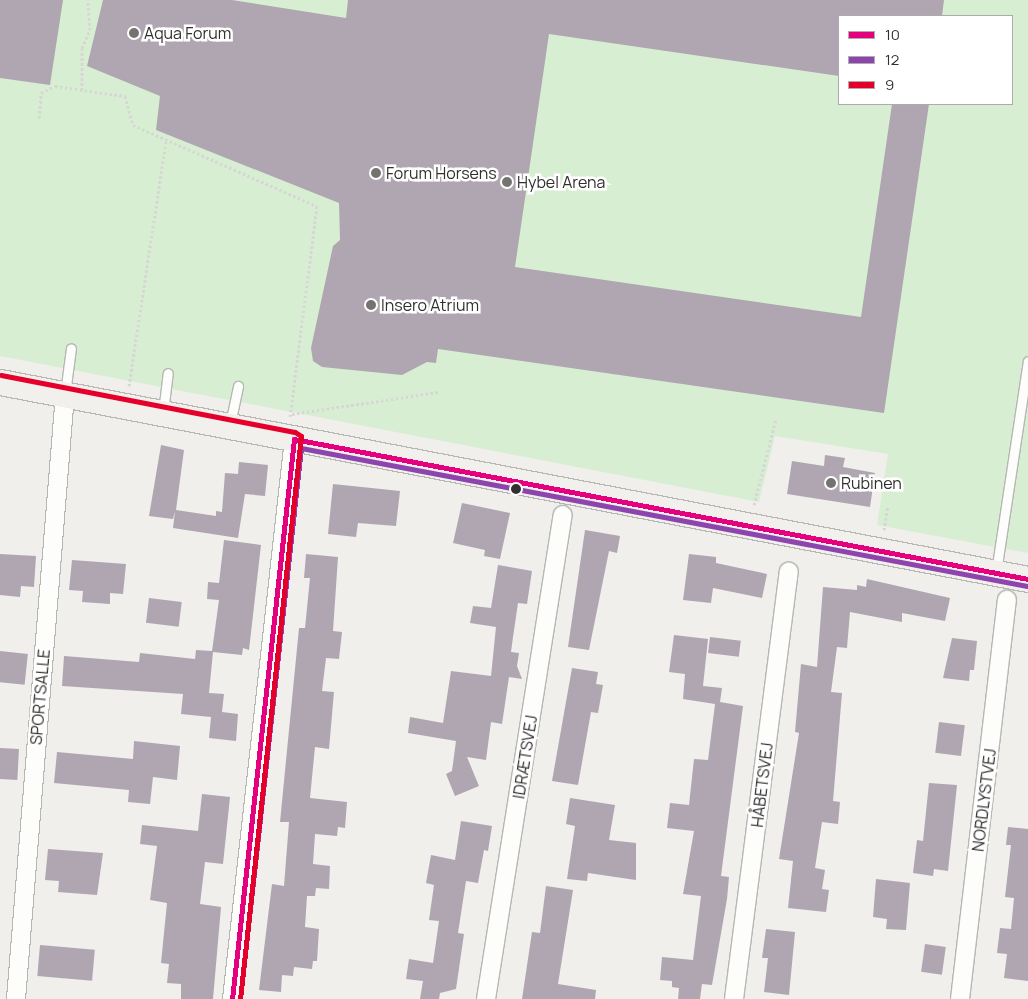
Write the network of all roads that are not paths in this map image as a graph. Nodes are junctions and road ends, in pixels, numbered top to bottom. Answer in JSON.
{"nodes":[{"id":1,"x":71,"y":348,"type":"dead end"},
{"id":2,"x":1028,"y":361,"type":"edge"},
{"id":3,"x":168,"y":372,"type":"dead end"},
{"id":4,"x":0,"y":382,"type":"edge"},
{"id":5,"x":238,"y":386,"type":"dead end"},
{"id":6,"x":65,"y":394,"type":"junction"},
{"id":7,"x":162,"y":415,"type":"junction"},
{"id":8,"x":230,"y":427,"type":"junction"},
{"id":9,"x":294,"y":439,"type":"junction"},
{"id":10,"x":563,"y":515,"type":"dead end"},
{"id":11,"x":789,"y":572,"type":"dead end"},
{"id":12,"x":996,"y":573,"type":"junction"},
{"id":13,"x":1028,"y":579,"type":"edge"},
{"id":14,"x":1007,"y":600,"type":"dead end"},
{"id":15,"x":16,"y":999,"type":"edge"},
{"id":16,"x":232,"y":999,"type":"edge"},
{"id":17,"x":486,"y":999,"type":"edge"},
{"id":18,"x":734,"y":999,"type":"edge"},
{"id":19,"x":960,"y":999,"type":"edge"}],
"edges":[{"from":1,"to":6,"type":"lane"},
{"from":2,"to":12,"type":"lane"},
{"from":3,"to":7,"type":"lane"},
{"from":4,"to":6,"type":"main road"},
{"from":5,"to":8,"type":"lane"},
{"from":6,"to":7,"type":"main road"},
{"from":6,"to":15,"type":"street","name":"SPORTSALLE"},
{"from":7,"to":8,"type":"main road"},
{"from":8,"to":9,"type":"main road"},
{"from":9,"to":12,"type":"main road"},
{"from":9,"to":16,"type":"street"},
{"from":10,"to":17,"type":"street","name":"IDRÆTSVEJ"},
{"from":11,"to":18,"type":"street","name":"HÅBETSVEJ"},
{"from":12,"to":13,"type":"main road"},
{"from":14,"to":19,"type":"street","name":"NORDLYSTVEJ"}]}
